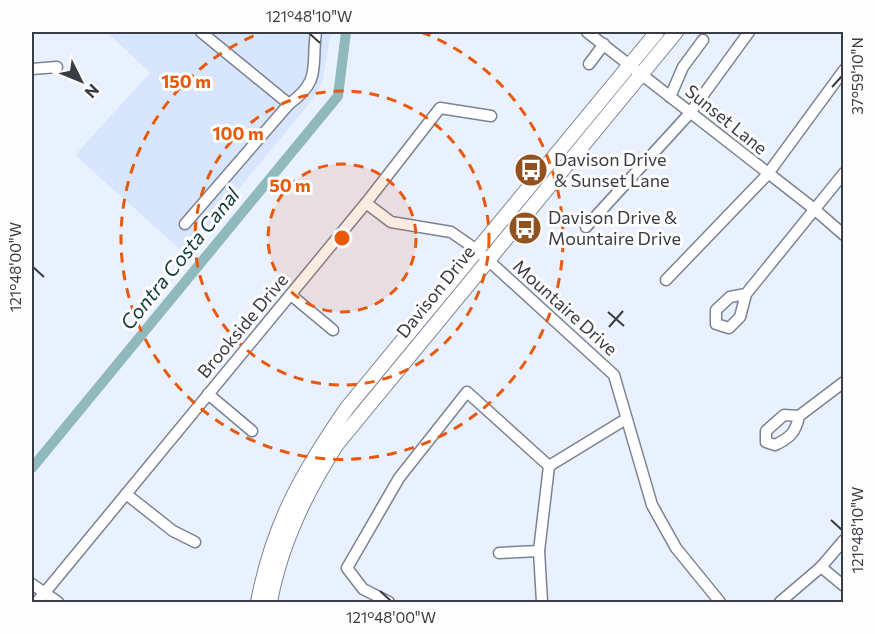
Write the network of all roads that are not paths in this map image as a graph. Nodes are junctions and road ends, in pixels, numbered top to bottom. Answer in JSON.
{"nodes":[{"id":1,"x":201,"y":32,"type":"edge"},
{"id":2,"x":316,"y":32,"type":"edge"},
{"id":3,"x":587,"y":32,"type":"edge"},
{"id":4,"x":657,"y":32,"type":"edge"},
{"id":5,"x":676,"y":32,"type":"edge"},
{"id":6,"x":749,"y":32,"type":"edge"},
{"id":7,"x":703,"y":40,"type":"dead end"},
{"id":8,"x":604,"y":44,"type":"junction"},
{"id":9,"x":32,"y":63,"type":"edge"},
{"id":10,"x":589,"y":64,"type":"dead end"},
{"id":11,"x":57,"y":68,"type":"dead end"},
{"id":12,"x":635,"y":69,"type":"junction"},
{"id":13,"x":32,"y":70,"type":"edge"},
{"id":14,"x":843,"y":70,"type":"edge"},
{"id":15,"x":669,"y":97,"type":"junction"},
{"id":16,"x":289,"y":104,"type":"junction"},
{"id":17,"x":690,"y":113,"type":"junction"},
{"id":18,"x":491,"y":116,"type":"dead end"},
{"id":19,"x":843,"y":173,"type":"edge"},
{"id":20,"x":767,"y":175,"type":"junction"},
{"id":21,"x":366,"y":203,"type":"junction"},
{"id":22,"x":813,"y":208,"type":"junction"},
{"id":23,"x":185,"y":224,"type":"dead end"},
{"id":24,"x":586,"y":227,"type":"dead end"},
{"id":25,"x":843,"y":235,"type":"edge"},
{"id":26,"x":482,"y":255,"type":"junction"},
{"id":27,"x":666,"y":280,"type":"dead end"},
{"id":28,"x":746,"y":294,"type":"dead end"},
{"id":29,"x":291,"y":295,"type":"junction"},
{"id":30,"x":333,"y":330,"type":"dead end"},
{"id":31,"x":843,"y":382,"type":"edge"},
{"id":32,"x":208,"y":394,"type":"junction"},
{"id":33,"x":799,"y":416,"type":"dead end"},
{"id":34,"x":626,"y":419,"type":"junction"},
{"id":35,"x":252,"y":431,"type":"dead end"},
{"id":36,"x":549,"y":466,"type":"junction"},
{"id":37,"x":126,"y":494,"type":"junction"},
{"id":38,"x":843,"y":540,"type":"edge"},
{"id":39,"x":195,"y":542,"type":"dead end"},
{"id":40,"x":539,"y":551,"type":"junction"},
{"id":41,"x":499,"y":553,"type":"dead end"},
{"id":42,"x":821,"y":567,"type":"junction"},
{"id":43,"x":32,"y":584,"type":"edge"},
{"id":44,"x":843,"y":586,"type":"edge"},
{"id":45,"x":46,"y":593,"type":"junction"},
{"id":46,"x":37,"y":603,"type":"edge"},
{"id":47,"x":58,"y":603,"type":"edge"},
{"id":48,"x":258,"y":603,"type":"edge"},
{"id":49,"x":270,"y":603,"type":"edge"},
{"id":50,"x":389,"y":603,"type":"edge"},
{"id":51,"x":542,"y":603,"type":"edge"},
{"id":52,"x":720,"y":603,"type":"edge"},
{"id":53,"x":780,"y":603,"type":"edge"}],
"edges":[{"from":1,"to":16,"type":"street"},
{"from":2,"to":16,"type":"street"},
{"from":3,"to":8,"type":"street","name":"Sunset Lane"},
{"from":4,"to":12,"type":"main road","name":"Davison Drive"},
{"from":5,"to":12,"type":"main road","name":"Davison Drive"},
{"from":6,"to":17,"type":"street"},
{"from":7,"to":15,"type":"street"},
{"from":8,"to":10,"type":"street"},
{"from":8,"to":12,"type":"street","name":"Sunset Lane"},
{"from":9,"to":13,"type":"street"},
{"from":11,"to":13,"type":"street"},
{"from":12,"to":15,"type":"street","name":"Sunset Lane"},
{"from":12,"to":26,"type":"main road","name":"Davison Drive"},
{"from":14,"to":20,"type":"street"},
{"from":15,"to":17,"type":"street","name":"Sunset Lane"},
{"from":16,"to":23,"type":"street"},
{"from":17,"to":20,"type":"street","name":"Sunset Lane"},
{"from":17,"to":24,"type":"street"},
{"from":18,"to":21,"type":"street","name":"Brookside Drive"},
{"from":19,"to":22,"type":"street"},
{"from":20,"to":22,"type":"street","name":"Sunset Lane"},
{"from":20,"to":27,"type":"street"},
{"from":21,"to":26,"type":"street","name":"Mountaire Drive"},
{"from":21,"to":29,"type":"street","name":"Brookside Drive"},
{"from":22,"to":25,"type":"street","name":"Sunset Lane"},
{"from":22,"to":28,"type":"street"},
{"from":26,"to":34,"type":"street","name":"Mountaire Drive"},
{"from":26,"to":48,"type":"main road","name":"Davison Drive"},
{"from":26,"to":49,"type":"main road","name":"Davison Drive"},
{"from":29,"to":30,"type":"street"},
{"from":29,"to":32,"type":"street","name":"Brookside Drive"},
{"from":31,"to":33,"type":"street"},
{"from":32,"to":35,"type":"street"},
{"from":32,"to":37,"type":"street","name":"Brookside Drive"},
{"from":34,"to":36,"type":"street"},
{"from":34,"to":52,"type":"street","name":"Mountaire Drive"},
{"from":36,"to":40,"type":"street"},
{"from":36,"to":50,"type":"street"},
{"from":37,"to":39,"type":"street"},
{"from":37,"to":45,"type":"street","name":"Brookside Drive"},
{"from":38,"to":42,"type":"street"},
{"from":40,"to":41,"type":"street"},
{"from":40,"to":51,"type":"street"},
{"from":42,"to":44,"type":"street"},
{"from":42,"to":53,"type":"street"},
{"from":43,"to":45,"type":"street"},
{"from":45,"to":46,"type":"street","name":"Brookside Drive"},
{"from":45,"to":47,"type":"street"}]}
